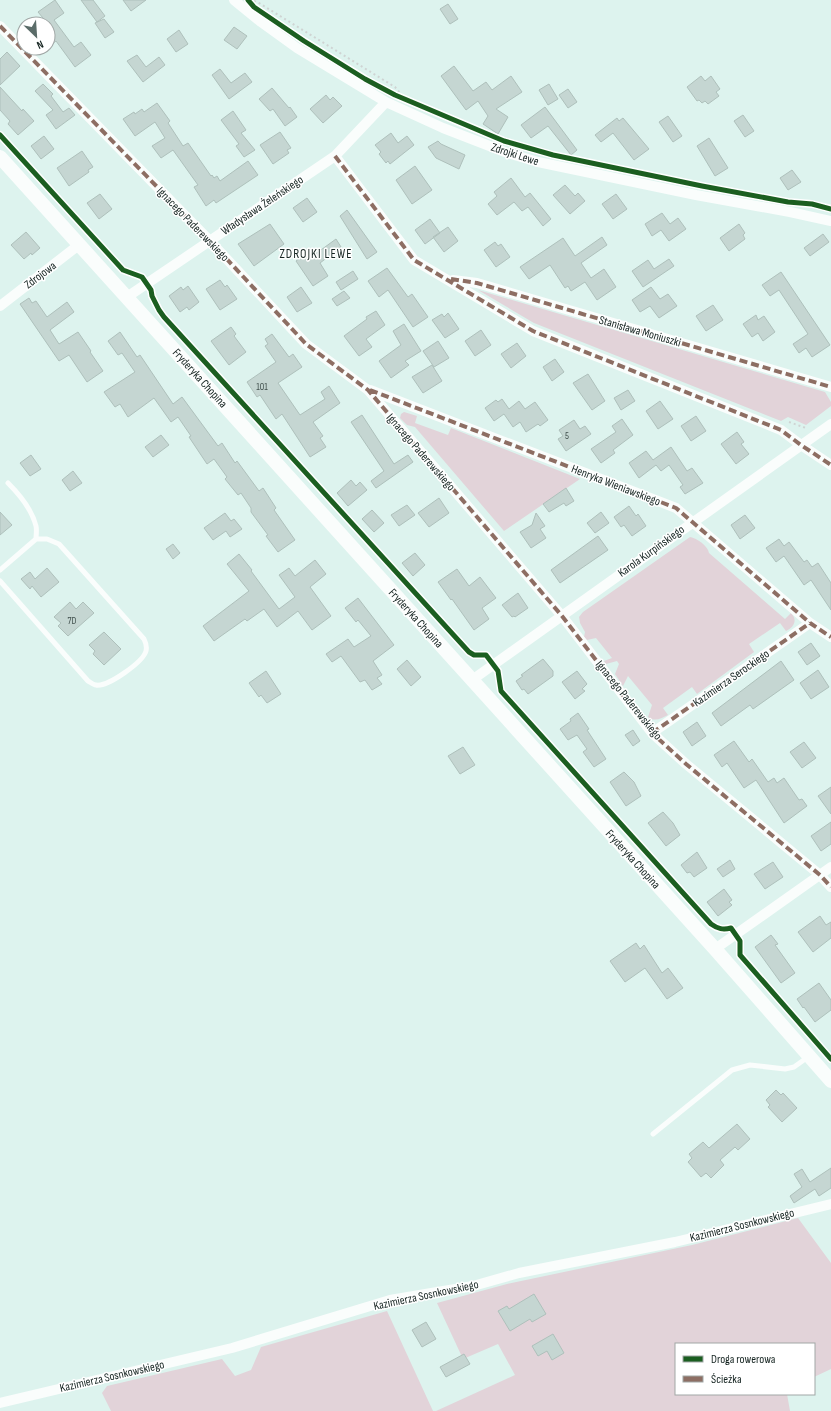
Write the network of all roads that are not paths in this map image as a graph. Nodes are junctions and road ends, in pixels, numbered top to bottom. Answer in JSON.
{"nodes":[{"id":1,"x":234,"y":0,"type":"edge"},
{"id":2,"x":0,"y":26,"type":"edge"},
{"id":3,"x":386,"y":102,"type":"junction"},
{"id":4,"x":335,"y":156,"type":"junction"},
{"id":5,"x":0,"y":157,"type":"edge"},
{"id":6,"x":831,"y":221,"type":"edge"},
{"id":7,"x":209,"y":240,"type":"junction"},
{"id":8,"x":80,"y":244,"type":"junction"},
{"id":9,"x":448,"y":279,"type":"junction"},
{"id":10,"x":127,"y":297,"type":"junction"},
{"id":11,"x":0,"y":306,"type":"edge"},
{"id":12,"x":831,"y":387,"type":"edge"},
{"id":13,"x":368,"y":390,"type":"junction"},
{"id":14,"x":831,"y":424,"type":"edge"},
{"id":15,"x":801,"y":445,"type":"junction"},
{"id":16,"x":831,"y":464,"type":"edge"},
{"id":17,"x":8,"y":483,"type":"dead end"},
{"id":18,"x":692,"y":522,"type":"junction"},
{"id":19,"x":36,"y":539,"type":"junction"},
{"id":20,"x":0,"y":570,"type":"edge"},
{"id":21,"x":0,"y":581,"type":"edge"},
{"id":22,"x":562,"y":616,"type":"junction"},
{"id":23,"x":810,"y":623,"type":"junction"},
{"id":24,"x":831,"y":638,"type":"edge"},
{"id":25,"x":472,"y":680,"type":"junction"},
{"id":26,"x":652,"y":733,"type":"junction"},
{"id":27,"x":831,"y":867,"type":"edge"},
{"id":28,"x":820,"y":875,"type":"junction"},
{"id":29,"x":831,"y":887,"type":"edge"},
{"id":30,"x":715,"y":949,"type":"junction"},
{"id":31,"x":809,"y":1057,"type":"junction"},
{"id":32,"x":831,"y":1082,"type":"edge"},
{"id":33,"x":653,"y":1134,"type":"dead end"},
{"id":34,"x":831,"y":1204,"type":"edge"},
{"id":35,"x":0,"y":1403,"type":"edge"}],
"edges":[{"from":1,"to":3,"type":"street","name":"Zdrojki Lewe"},
{"from":2,"to":7,"type":"street","name":"Ignacego Paderewskiego"},
{"from":3,"to":4,"type":"street","name":"Władysława Żeleńskiego"},
{"from":3,"to":6,"type":"street","name":"Zdrojki Lewe"},
{"from":4,"to":7,"type":"street","name":"Władysława Żeleńskiego"},
{"from":4,"to":9,"type":"street","name":"Stanisława Moniuszki"},
{"from":5,"to":8,"type":"street","name":"Fryderyka Chopina"},
{"from":7,"to":10,"type":"street","name":"Władysława Żeleńskiego"},
{"from":7,"to":13,"type":"street","name":"Ignacego Paderewskiego"},
{"from":8,"to":10,"type":"street","name":"Fryderyka Chopina"},
{"from":8,"to":11,"type":"street","name":"Zdrojowa"},
{"from":9,"to":12,"type":"street","name":"Stanisława Moniuszki"},
{"from":9,"to":15,"type":"street","name":"Stanisława Moniuszki"},
{"from":10,"to":25,"type":"street","name":"Fryderyka Chopina"},
{"from":13,"to":18,"type":"street","name":"Henryka Wieniawskiego"},
{"from":13,"to":22,"type":"street","name":"Ignacego Paderewskiego"},
{"from":14,"to":15,"type":"street","name":"Karola Kurpińskiego"},
{"from":15,"to":16,"type":"street","name":"Stanisława Moniuszki"},
{"from":15,"to":18,"type":"street","name":"Karola Kurpińskiego"},
{"from":17,"to":19,"type":"lane"},
{"from":18,"to":22,"type":"street","name":"Karola Kurpińskiego"},
{"from":18,"to":23,"type":"street","name":"Henryka Wieniawskiego"},
{"from":19,"to":20,"type":"lane"},
{"from":19,"to":21,"type":"lane"},
{"from":22,"to":25,"type":"street","name":"Karola Kurpińskiego"},
{"from":22,"to":26,"type":"street","name":"Ignacego Paderewskiego"},
{"from":23,"to":24,"type":"street","name":"Henryka Wieniawskiego"},
{"from":23,"to":26,"type":"street","name":"Kazimierza Serockiego"},
{"from":25,"to":30,"type":"street","name":"Fryderyka Chopina"},
{"from":26,"to":28,"type":"street","name":"Ignacego Paderewskiego"},
{"from":27,"to":28,"type":"street"},
{"from":28,"to":29,"type":"street","name":"Ignacego Paderewskiego"},
{"from":28,"to":30,"type":"street"},
{"from":30,"to":31,"type":"street","name":"Fryderyka Chopina"},
{"from":31,"to":32,"type":"street","name":"Fryderyka Chopina"},
{"from":31,"to":33,"type":"lane"},
{"from":34,"to":35,"type":"street","name":"Kazimierza Sosnkowskiego"}]}
